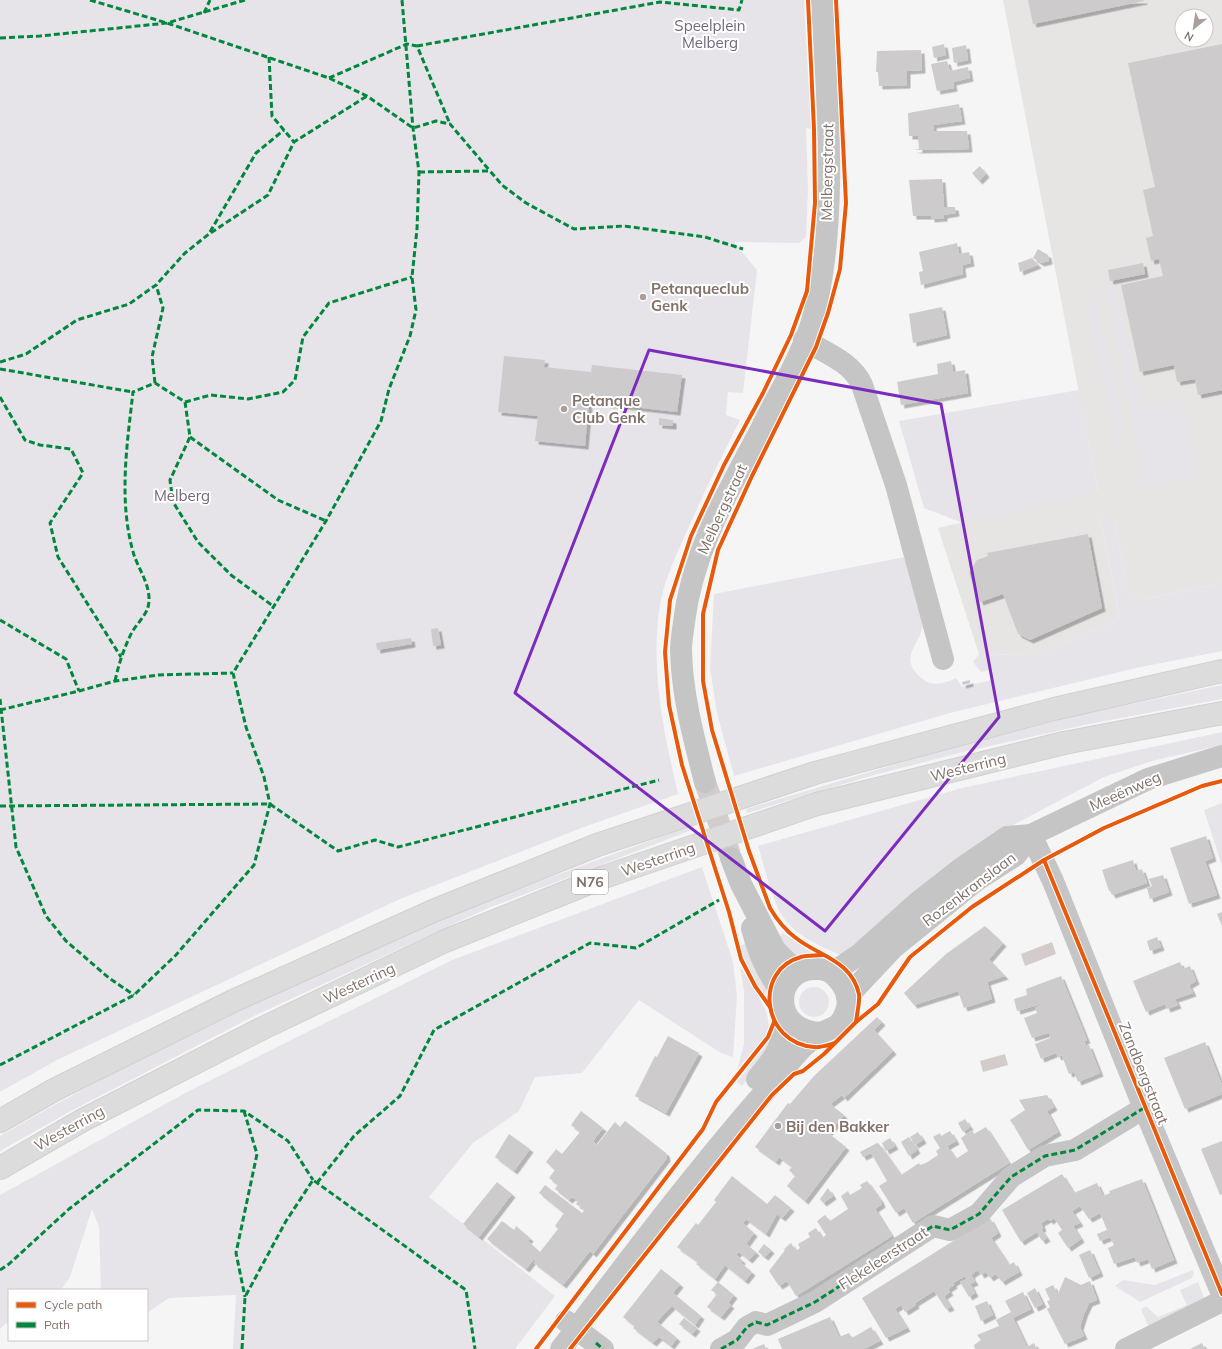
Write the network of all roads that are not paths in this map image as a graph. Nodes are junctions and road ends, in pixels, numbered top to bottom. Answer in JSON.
{"nodes":[{"id":1,"x":822,"y":0,"type":"edge"},
{"id":2,"x":804,"y":340,"type":"junction"},
{"id":3,"x":943,"y":659,"type":"dead end"},
{"id":4,"x":1222,"y":671,"type":"edge"},
{"id":5,"x":1222,"y":713,"type":"edge"},
{"id":6,"x":1222,"y":756,"type":"edge"},
{"id":7,"x":705,"y":782,"type":"tunnel mouth"},
{"id":8,"x":1031,"y":835,"type":"junction"},
{"id":9,"x":731,"y":858,"type":"tunnel mouth"},
{"id":10,"x":741,"y":884,"type":"junction"},
{"id":11,"x":801,"y":971,"type":"junction"},
{"id":12,"x":832,"y":973,"type":"junction"},
{"id":13,"x":783,"y":993,"type":"junction"},
{"id":14,"x":848,"y":997,"type":"junction"},
{"id":15,"x":786,"y":1016,"type":"junction"},
{"id":16,"x":820,"y":1033,"type":"junction"},
{"id":17,"x":1144,"y":1108,"type":"junction"},
{"id":18,"x":0,"y":1121,"type":"edge"},
{"id":19,"x":0,"y":1168,"type":"edge"},
{"id":20,"x":1222,"y":1294,"type":"edge"},
{"id":21,"x":1222,"y":1301,"type":"edge"},
{"id":22,"x":571,"y":1325,"type":"junction"},
{"id":23,"x":544,"y":1349,"type":"edge"},
{"id":24,"x":561,"y":1349,"type":"edge"},
{"id":25,"x":603,"y":1349,"type":"edge"},
{"id":26,"x":721,"y":1349,"type":"edge"},
{"id":27,"x":1126,"y":1349,"type":"edge"}],
"edges":[{"from":1,"to":2,"type":"street","name":"Melbergstraat"},
{"from":2,"to":3,"type":"street"},
{"from":2,"to":7,"type":"street","name":"Melbergstraat"},
{"from":4,"to":18,"type":"highway","number":"N76"},
{"from":5,"to":19,"type":"highway","name":"Westerring","number":"N76"},
{"from":6,"to":8,"type":"street","name":"Meeënweg"},
{"from":8,"to":12,"type":"street","name":"Rozenkranslaan"},
{"from":8,"to":14,"type":"street","name":"Rozenkranslaan"},
{"from":8,"to":17,"type":"street","name":"Zandbergstraat"},
{"from":9,"to":10,"type":"street"},
{"from":10,"to":11,"type":"street"},
{"from":10,"to":13,"type":"street"},
{"from":11,"to":12,"type":"street"},
{"from":11,"to":13,"type":"street"},
{"from":12,"to":14,"type":"street"},
{"from":13,"to":15,"type":"street","name":"Rozenkranslaan"},
{"from":14,"to":16,"type":"street","name":"Rozenkranslaan"},
{"from":15,"to":16,"type":"street"},
{"from":15,"to":22,"type":"street","name":"Rozenkranslaan"},
{"from":16,"to":22,"type":"street","name":"Rozenkranslaan"},
{"from":17,"to":20,"type":"street","name":"Zandbergstraat"},
{"from":17,"to":26,"type":"street","name":"Flekeleerstraat"},
{"from":21,"to":27,"type":"street"},
{"from":22,"to":23,"type":"street","name":"Rozenkranslaan"},
{"from":22,"to":24,"type":"street","name":"Rozenkranslaan"},
{"from":22,"to":25,"type":"street"}]}
